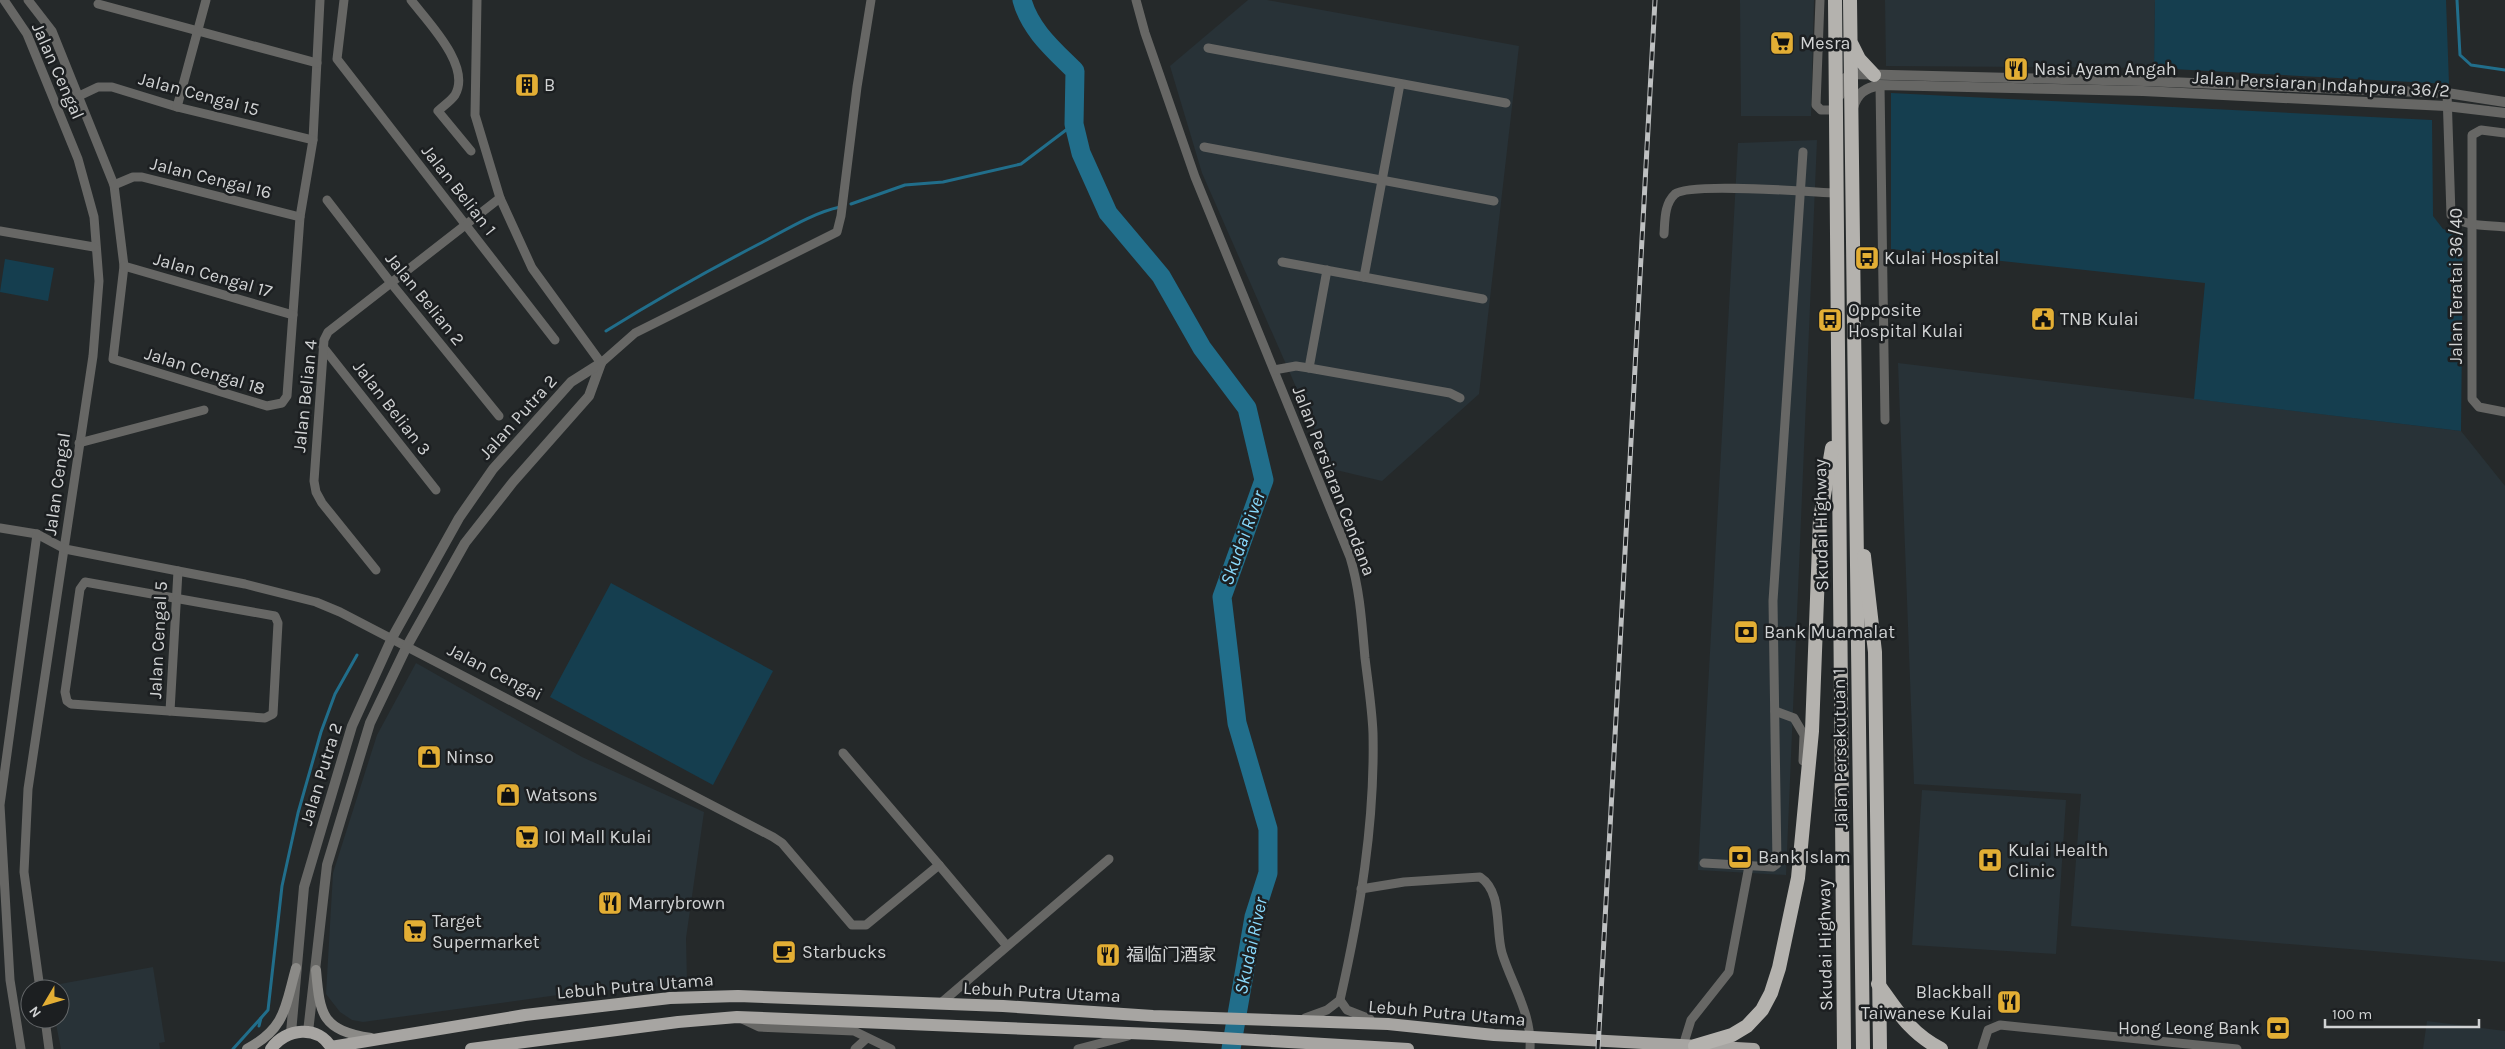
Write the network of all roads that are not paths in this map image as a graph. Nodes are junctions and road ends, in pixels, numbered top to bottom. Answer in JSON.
{"nodes":[{"id":1,"x":4,"y":0,"type":"edge"},
{"id":2,"x":28,"y":0,"type":"edge"},
{"id":3,"x":206,"y":0,"type":"edge"},
{"id":4,"x":320,"y":0,"type":"edge"},
{"id":5,"x":344,"y":0,"type":"edge"},
{"id":6,"x":411,"y":0,"type":"edge"},
{"id":7,"x":477,"y":0,"type":"edge"},
{"id":8,"x":871,"y":0,"type":"edge"},
{"id":9,"x":1136,"y":0,"type":"edge"},
{"id":10,"x":1820,"y":0,"type":"edge"},
{"id":11,"x":1834,"y":0,"type":"edge"},
{"id":12,"x":1850,"y":0,"type":"edge"},
{"id":13,"x":98,"y":4,"type":"dead end"},
{"id":14,"x":197,"y":32,"type":"junction"},
{"id":15,"x":1850,"y":39,"type":"junction"},
{"id":16,"x":1208,"y":48,"type":"dead end"},
{"id":17,"x":317,"y":63,"type":"junction"},
{"id":18,"x":1850,"y":74,"type":"junction"},
{"id":19,"x":1877,"y":80,"type":"junction"},
{"id":20,"x":1400,"y":84,"type":"junction"},
{"id":21,"x":2447,"y":93,"type":"junction"},
{"id":22,"x":79,"y":96,"type":"junction"},
{"id":23,"x":2505,"y":102,"type":"edge"},
{"id":24,"x":1506,"y":103,"type":"dead end"},
{"id":25,"x":2446,"y":106,"type":"junction"},
{"id":26,"x":177,"y":107,"type":"junction"},
{"id":27,"x":1836,"y":110,"type":"junction"},
{"id":28,"x":1851,"y":114,"type":"junction"},
{"id":29,"x":2505,"y":114,"type":"edge"},
{"id":30,"x":1836,"y":133,"type":"junction"},
{"id":31,"x":2505,"y":133,"type":"edge"},
{"id":32,"x":312,"y":140,"type":"junction"},
{"id":33,"x":1204,"y":147,"type":"dead end"},
{"id":34,"x":471,"y":151,"type":"dead end"},
{"id":35,"x":1803,"y":152,"type":"dead end"},
{"id":36,"x":1383,"y":180,"type":"junction"},
{"id":37,"x":114,"y":185,"type":"junction"},
{"id":38,"x":1800,"y":192,"type":"junction"},
{"id":39,"x":1836,"y":193,"type":"junction"},
{"id":40,"x":500,"y":198,"type":"junction"},
{"id":41,"x":327,"y":200,"type":"dead end"},
{"id":42,"x":1494,"y":201,"type":"dead end"},
{"id":43,"x":300,"y":217,"type":"junction"},
{"id":44,"x":2472,"y":223,"type":"junction"},
{"id":45,"x":466,"y":225,"type":"junction"},
{"id":46,"x":2505,"y":227,"type":"edge"},
{"id":47,"x":0,"y":231,"type":"edge"},
{"id":48,"x":1664,"y":234,"type":"dead end"},
{"id":49,"x":94,"y":247,"type":"junction"},
{"id":50,"x":1282,"y":262,"type":"dead end"},
{"id":51,"x":124,"y":266,"type":"junction"},
{"id":52,"x":1327,"y":270,"type":"junction"},
{"id":53,"x":1364,"y":277,"type":"junction"},
{"id":54,"x":391,"y":283,"type":"junction"},
{"id":55,"x":1483,"y":299,"type":"dead end"},
{"id":56,"x":293,"y":315,"type":"junction"},
{"id":57,"x":555,"y":340,"type":"dead end"},
{"id":58,"x":323,"y":346,"type":"junction"},
{"id":59,"x":601,"y":363,"type":"junction"},
{"id":60,"x":1309,"y":368,"type":"junction"},
{"id":61,"x":1274,"y":370,"type":"junction"},
{"id":62,"x":1460,"y":398,"type":"dead end"},
{"id":63,"x":204,"y":410,"type":"dead end"},
{"id":64,"x":2505,"y":412,"type":"edge"},
{"id":65,"x":1838,"y":413,"type":"junction"},
{"id":66,"x":499,"y":416,"type":"dead end"},
{"id":67,"x":1885,"y":420,"type":"dead end"},
{"id":68,"x":80,"y":442,"type":"junction"},
{"id":69,"x":1855,"y":478,"type":"junction"},
{"id":70,"x":436,"y":490,"type":"dead end"},
{"id":71,"x":0,"y":528,"type":"edge"},
{"id":72,"x":37,"y":534,"type":"junction"},
{"id":73,"x":65,"y":549,"type":"junction"},
{"id":74,"x":376,"y":570,"type":"dead end"},
{"id":75,"x":178,"y":571,"type":"junction"},
{"id":76,"x":177,"y":598,"type":"junction"},
{"id":77,"x":392,"y":638,"type":"junction"},
{"id":78,"x":407,"y":646,"type":"junction"},
{"id":79,"x":170,"y":711,"type":"junction"},
{"id":80,"x":1775,"y":712,"type":"junction"},
{"id":81,"x":843,"y":753,"type":"dead end"},
{"id":82,"x":0,"y":806,"type":"edge"},
{"id":83,"x":1802,"y":834,"type":"junction"},
{"id":84,"x":1109,"y":859,"type":"dead end"},
{"id":85,"x":1704,"y":864,"type":"dead end"},
{"id":86,"x":939,"y":866,"type":"junction"},
{"id":87,"x":1749,"y":866,"type":"junction"},
{"id":88,"x":1361,"y":889,"type":"junction"},
{"id":89,"x":1007,"y":946,"type":"junction"},
{"id":90,"x":296,"y":968,"type":"junction"},
{"id":91,"x":316,"y":970,"type":"junction"},
{"id":92,"x":39,"y":979,"type":"edge"},
{"id":93,"x":1878,"y":983,"type":"junction"},
{"id":94,"x":1340,"y":1000,"type":"junction"},
{"id":95,"x":940,"y":1003,"type":"junction"},
{"id":96,"x":737,"y":1017,"type":"junction"},
{"id":97,"x":1290,"y":1021,"type":"junction"},
{"id":98,"x":1388,"y":1024,"type":"junction"},
{"id":99,"x":47,"y":1029,"type":"edge"},
{"id":100,"x":308,"y":1032,"type":"junction"},
{"id":101,"x":291,"y":1033,"type":"junction"},
{"id":102,"x":1138,"y":1034,"type":"junction"},
{"id":103,"x":868,"y":1038,"type":"junction"},
{"id":104,"x":378,"y":1039,"type":"junction"},
{"id":105,"x":332,"y":1048,"type":"edge"},
{"id":106,"x":1689,"y":1048,"type":"edge"},
{"id":107,"x":21,"y":1049,"type":"edge"},
{"id":108,"x":50,"y":1049,"type":"edge"},
{"id":109,"x":247,"y":1049,"type":"edge"},
{"id":110,"x":271,"y":1049,"type":"edge"},
{"id":111,"x":471,"y":1049,"type":"edge"},
{"id":112,"x":855,"y":1049,"type":"edge"},
{"id":113,"x":891,"y":1049,"type":"edge"},
{"id":114,"x":1078,"y":1049,"type":"edge"},
{"id":115,"x":1408,"y":1049,"type":"edge"},
{"id":116,"x":1530,"y":1049,"type":"edge"},
{"id":117,"x":1754,"y":1049,"type":"edge"},
{"id":118,"x":1844,"y":1049,"type":"edge"},
{"id":119,"x":1863,"y":1049,"type":"edge"},
{"id":120,"x":1880,"y":1049,"type":"edge"},
{"id":121,"x":1941,"y":1049,"type":"edge"},
{"id":122,"x":1982,"y":1049,"type":"edge"},
{"id":123,"x":2238,"y":1049,"type":"edge"}],
"edges":[{"from":1,"to":49,"type":"street","name":"Jalan Cengal"},
{"from":2,"to":22,"type":"street"},
{"from":3,"to":14,"type":"street"},
{"from":4,"to":17,"type":"street"},
{"from":5,"to":45,"type":"street","name":"Jalan Belian 1"},
{"from":6,"to":34,"type":"street"},
{"from":7,"to":40,"type":"street"},
{"from":8,"to":59,"type":"street"},
{"from":9,"to":61,"type":"street","name":"Jalan Persiaran Cendana"},
{"from":10,"to":27,"type":"street"},
{"from":11,"to":27,"type":"highway","name":"Skudai Highway"},
{"from":12,"to":15,"type":"highway","name":"Skudai Highway"},
{"from":13,"to":14,"type":"street"},
{"from":14,"to":17,"type":"street"},
{"from":14,"to":26,"type":"street"},
{"from":15,"to":18,"type":"highway","name":"Skudai Highway"},
{"from":15,"to":19,"type":"highway"},
{"from":16,"to":20,"type":"street"},
{"from":17,"to":32,"type":"street"},
{"from":18,"to":19,"type":"street","name":"Jalan Persiaran Indahpura 36/2"},
{"from":18,"to":28,"type":"highway","name":"Skudai Highway"},
{"from":18,"to":30,"type":"street"},
{"from":19,"to":21,"type":"street","name":"Jalan Persiaran Indahpura 36/2"},
{"from":19,"to":25,"type":"street","name":"Jalan Persiaran Indahpura 36/2"},
{"from":19,"to":28,"type":"street","name":"Jalan Persiaran Indahpura 36/2"},
{"from":19,"to":67,"type":"street"},
{"from":20,"to":24,"type":"street"},
{"from":20,"to":36,"type":"street"},
{"from":21,"to":23,"type":"street","name":"Jalan Persiaran Indahpura 36/2"},
{"from":21,"to":25,"type":"street"},
{"from":22,"to":26,"type":"street","name":"Jalan Cengal 15"},
{"from":22,"to":37,"type":"street"},
{"from":25,"to":29,"type":"street","name":"Jalan Persiaran Indahpura 36/2"},
{"from":25,"to":44,"type":"street"},
{"from":26,"to":32,"type":"street","name":"Jalan Cengal 15"},
{"from":27,"to":30,"type":"highway","name":"Skudai Highway"},
{"from":28,"to":69,"type":"highway","name":"Skudai Highway"},
{"from":30,"to":39,"type":"highway","name":"Skudai Highway"},
{"from":31,"to":44,"type":"street","name":"Jalan Teratai 36/40"},
{"from":32,"to":43,"type":"street"},
{"from":33,"to":36,"type":"street"},
{"from":35,"to":38,"type":"street"},
{"from":36,"to":42,"type":"street"},
{"from":36,"to":53,"type":"street"},
{"from":37,"to":43,"type":"street","name":"Jalan Cengal 16"},
{"from":37,"to":51,"type":"street"},
{"from":38,"to":39,"type":"street"},
{"from":38,"to":48,"type":"street"},
{"from":38,"to":80,"type":"street"},
{"from":39,"to":65,"type":"highway","name":"Skudai Highway"},
{"from":40,"to":45,"type":"street","name":"Jalan Belian 4"},
{"from":40,"to":59,"type":"street"},
{"from":41,"to":54,"type":"street","name":"Jalan Belian 2"},
{"from":43,"to":56,"type":"street"},
{"from":44,"to":46,"type":"street"},
{"from":44,"to":64,"type":"street","name":"Jalan Teratai 36/40"},
{"from":45,"to":54,"type":"street","name":"Jalan Belian 4"},
{"from":45,"to":57,"type":"street","name":"Jalan Belian 1"},
{"from":47,"to":49,"type":"street"},
{"from":49,"to":68,"type":"street","name":"Jalan Cengal"},
{"from":50,"to":52,"type":"street"},
{"from":51,"to":56,"type":"street","name":"Jalan Cengal 17"},
{"from":51,"to":56,"type":"street","name":"Jalan Cengal 18"},
{"from":52,"to":53,"type":"street"},
{"from":52,"to":60,"type":"street"},
{"from":53,"to":55,"type":"street"},
{"from":54,"to":58,"type":"street","name":"Jalan Belian 4"},
{"from":54,"to":66,"type":"street","name":"Jalan Belian 2"},
{"from":58,"to":70,"type":"street","name":"Jalan Belian 3"},
{"from":58,"to":74,"type":"street","name":"Jalan Belian 4"},
{"from":59,"to":77,"type":"street","name":"Jalan Putra 2"},
{"from":59,"to":78,"type":"street","name":"Jalan Putra 2"},
{"from":60,"to":61,"type":"street"},
{"from":60,"to":62,"type":"street"},
{"from":61,"to":88,"type":"street","name":"Jalan Persiaran Cendana"},
{"from":63,"to":68,"type":"street"},
{"from":65,"to":83,"type":"highway"},
{"from":65,"to":118,"type":"highway","name":"Skudai Highway"},
{"from":68,"to":73,"type":"street","name":"Jalan Cengal"},
{"from":69,"to":93,"type":"highway"},
{"from":69,"to":119,"type":"highway","name":"Jalan Persekutuan 1"},
{"from":71,"to":72,"type":"street","name":"Jalan Cengai"},
{"from":72,"to":73,"type":"street","name":"Jalan Cengai"},
{"from":72,"to":82,"type":"street"},
{"from":73,"to":75,"type":"street","name":"Jalan Cengai"},
{"from":73,"to":92,"type":"street","name":"Jalan Cengal"},
{"from":75,"to":76,"type":"street","name":"Jalan Cengal 5"},
{"from":75,"to":77,"type":"street","name":"Jalan Cengai"},
{"from":76,"to":79,"type":"street","name":"Jalan Cengal 5"},
{"from":76,"to":79,"type":"street"},
{"from":76,"to":79,"type":"street"},
{"from":77,"to":78,"type":"street","name":"Jalan Cengai"},
{"from":77,"to":90,"type":"street","name":"Jalan Putra 2"},
{"from":78,"to":86,"type":"street","name":"Jalan Cengai"},
{"from":78,"to":91,"type":"street","name":"Jalan Putra 2"},
{"from":80,"to":83,"type":"street"},
{"from":80,"to":87,"type":"street"},
{"from":81,"to":86,"type":"street"},
{"from":82,"to":107,"type":"street"},
{"from":83,"to":106,"type":"highway"},
{"from":84,"to":89,"type":"street"},
{"from":85,"to":87,"type":"street"},
{"from":86,"to":89,"type":"street"},
{"from":87,"to":106,"type":"street"},
{"from":88,"to":94,"type":"street","name":"Jalan Persiaran Cendana"},
{"from":88,"to":116,"type":"street"},
{"from":89,"to":95,"type":"street"},
{"from":90,"to":101,"type":"street","name":"Jalan Putra 2"},
{"from":90,"to":109,"type":"main road"},
{"from":91,"to":100,"type":"street","name":"Jalan Putra 2"},
{"from":91,"to":104,"type":"main road"},
{"from":93,"to":120,"type":"highway"},
{"from":93,"to":121,"type":"highway"},
{"from":94,"to":97,"type":"street"},
{"from":94,"to":98,"type":"street"},
{"from":95,"to":97,"type":"main road","name":"Lebuh Putra Utama"},
{"from":95,"to":104,"type":"main road","name":"Lebuh Putra Utama"},
{"from":96,"to":102,"type":"main road","name":"Lebuh Putra Utama"},
{"from":96,"to":103,"type":"street"},
{"from":96,"to":111,"type":"main road","name":"Lebuh Putra Utama"},
{"from":97,"to":98,"type":"main road","name":"Lebuh Putra Utama"},
{"from":98,"to":106,"type":"main road","name":"Lebuh Putra Utama"},
{"from":99,"to":108,"type":"street"},
{"from":100,"to":101,"type":"main road"},
{"from":100,"to":105,"type":"main road"},
{"from":101,"to":110,"type":"main road"},
{"from":102,"to":114,"type":"street"},
{"from":102,"to":115,"type":"main road","name":"Lebuh Putra Utama"},
{"from":103,"to":112,"type":"street"},
{"from":103,"to":113,"type":"street"},
{"from":104,"to":105,"type":"main road","name":"Lebuh Putra Utama"},
{"from":106,"to":117,"type":"main road","name":"Lebuh Putra Utama"},
{"from":122,"to":123,"type":"street"}]}
